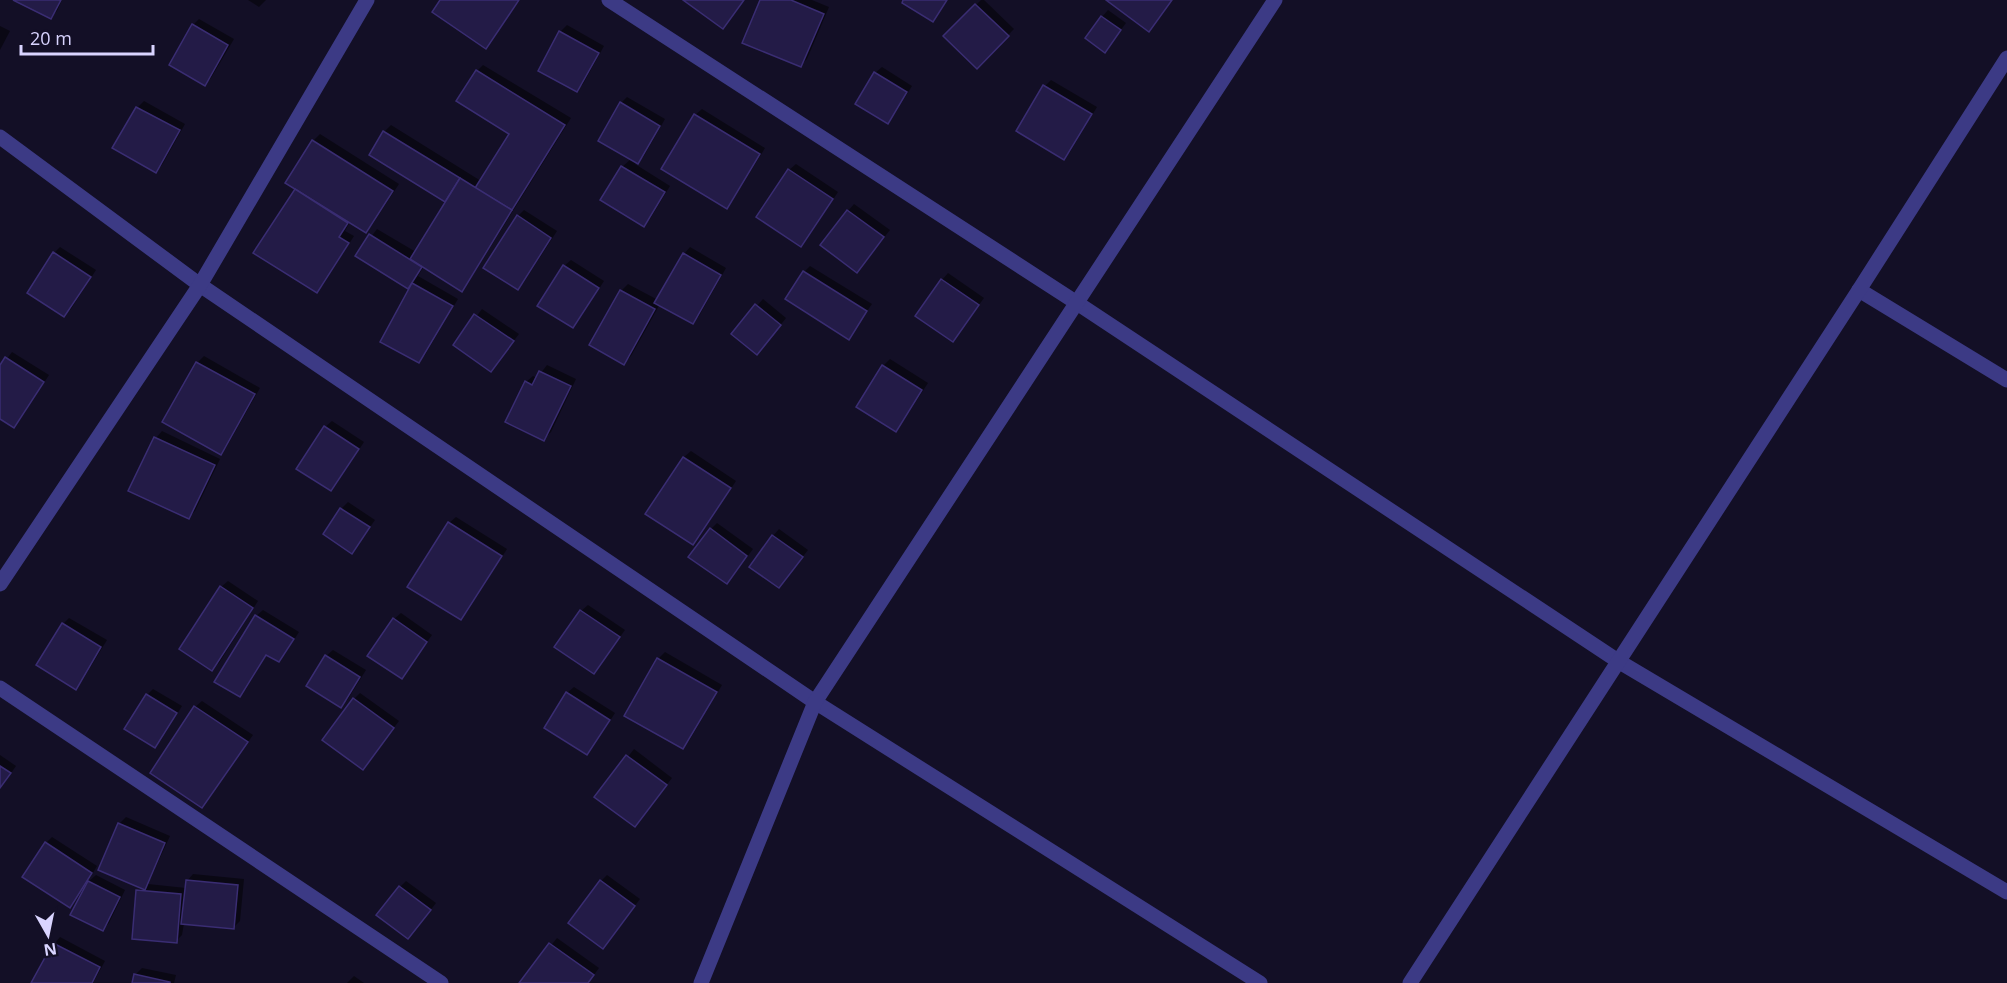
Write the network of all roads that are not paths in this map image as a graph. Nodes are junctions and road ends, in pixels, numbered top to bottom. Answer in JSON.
{"nodes":[{"id":1,"x":367,"y":0,"type":"edge"},
{"id":2,"x":609,"y":0,"type":"edge"},
{"id":3,"x":1275,"y":0,"type":"edge"},
{"id":4,"x":2007,"y":58,"type":"edge"},
{"id":5,"x":0,"y":137,"type":"edge"},
{"id":6,"x":201,"y":285,"type":"junction"},
{"id":7,"x":1859,"y":290,"type":"junction"},
{"id":8,"x":1077,"y":303,"type":"junction"},
{"id":9,"x":2007,"y":380,"type":"edge"},
{"id":10,"x":0,"y":584,"type":"edge"},
{"id":11,"x":1618,"y":661,"type":"junction"},
{"id":12,"x":0,"y":687,"type":"edge"},
{"id":13,"x":815,"y":702,"type":"junction"},
{"id":14,"x":2007,"y":892,"type":"edge"},
{"id":15,"x":441,"y":983,"type":"edge"},
{"id":16,"x":701,"y":983,"type":"edge"},
{"id":17,"x":1260,"y":983,"type":"edge"},
{"id":18,"x":1410,"y":983,"type":"edge"}],
"edges":[{"from":1,"to":6,"type":"street"},
{"from":2,"to":8,"type":"street"},
{"from":3,"to":8,"type":"street"},
{"from":4,"to":7,"type":"street"},
{"from":5,"to":6,"type":"street"},
{"from":6,"to":10,"type":"street"},
{"from":6,"to":13,"type":"street"},
{"from":7,"to":9,"type":"street"},
{"from":7,"to":11,"type":"street"},
{"from":8,"to":11,"type":"street"},
{"from":8,"to":13,"type":"street"},
{"from":11,"to":14,"type":"street"},
{"from":11,"to":18,"type":"street"},
{"from":12,"to":15,"type":"street"},
{"from":13,"to":16,"type":"street"},
{"from":13,"to":17,"type":"street"}]}
